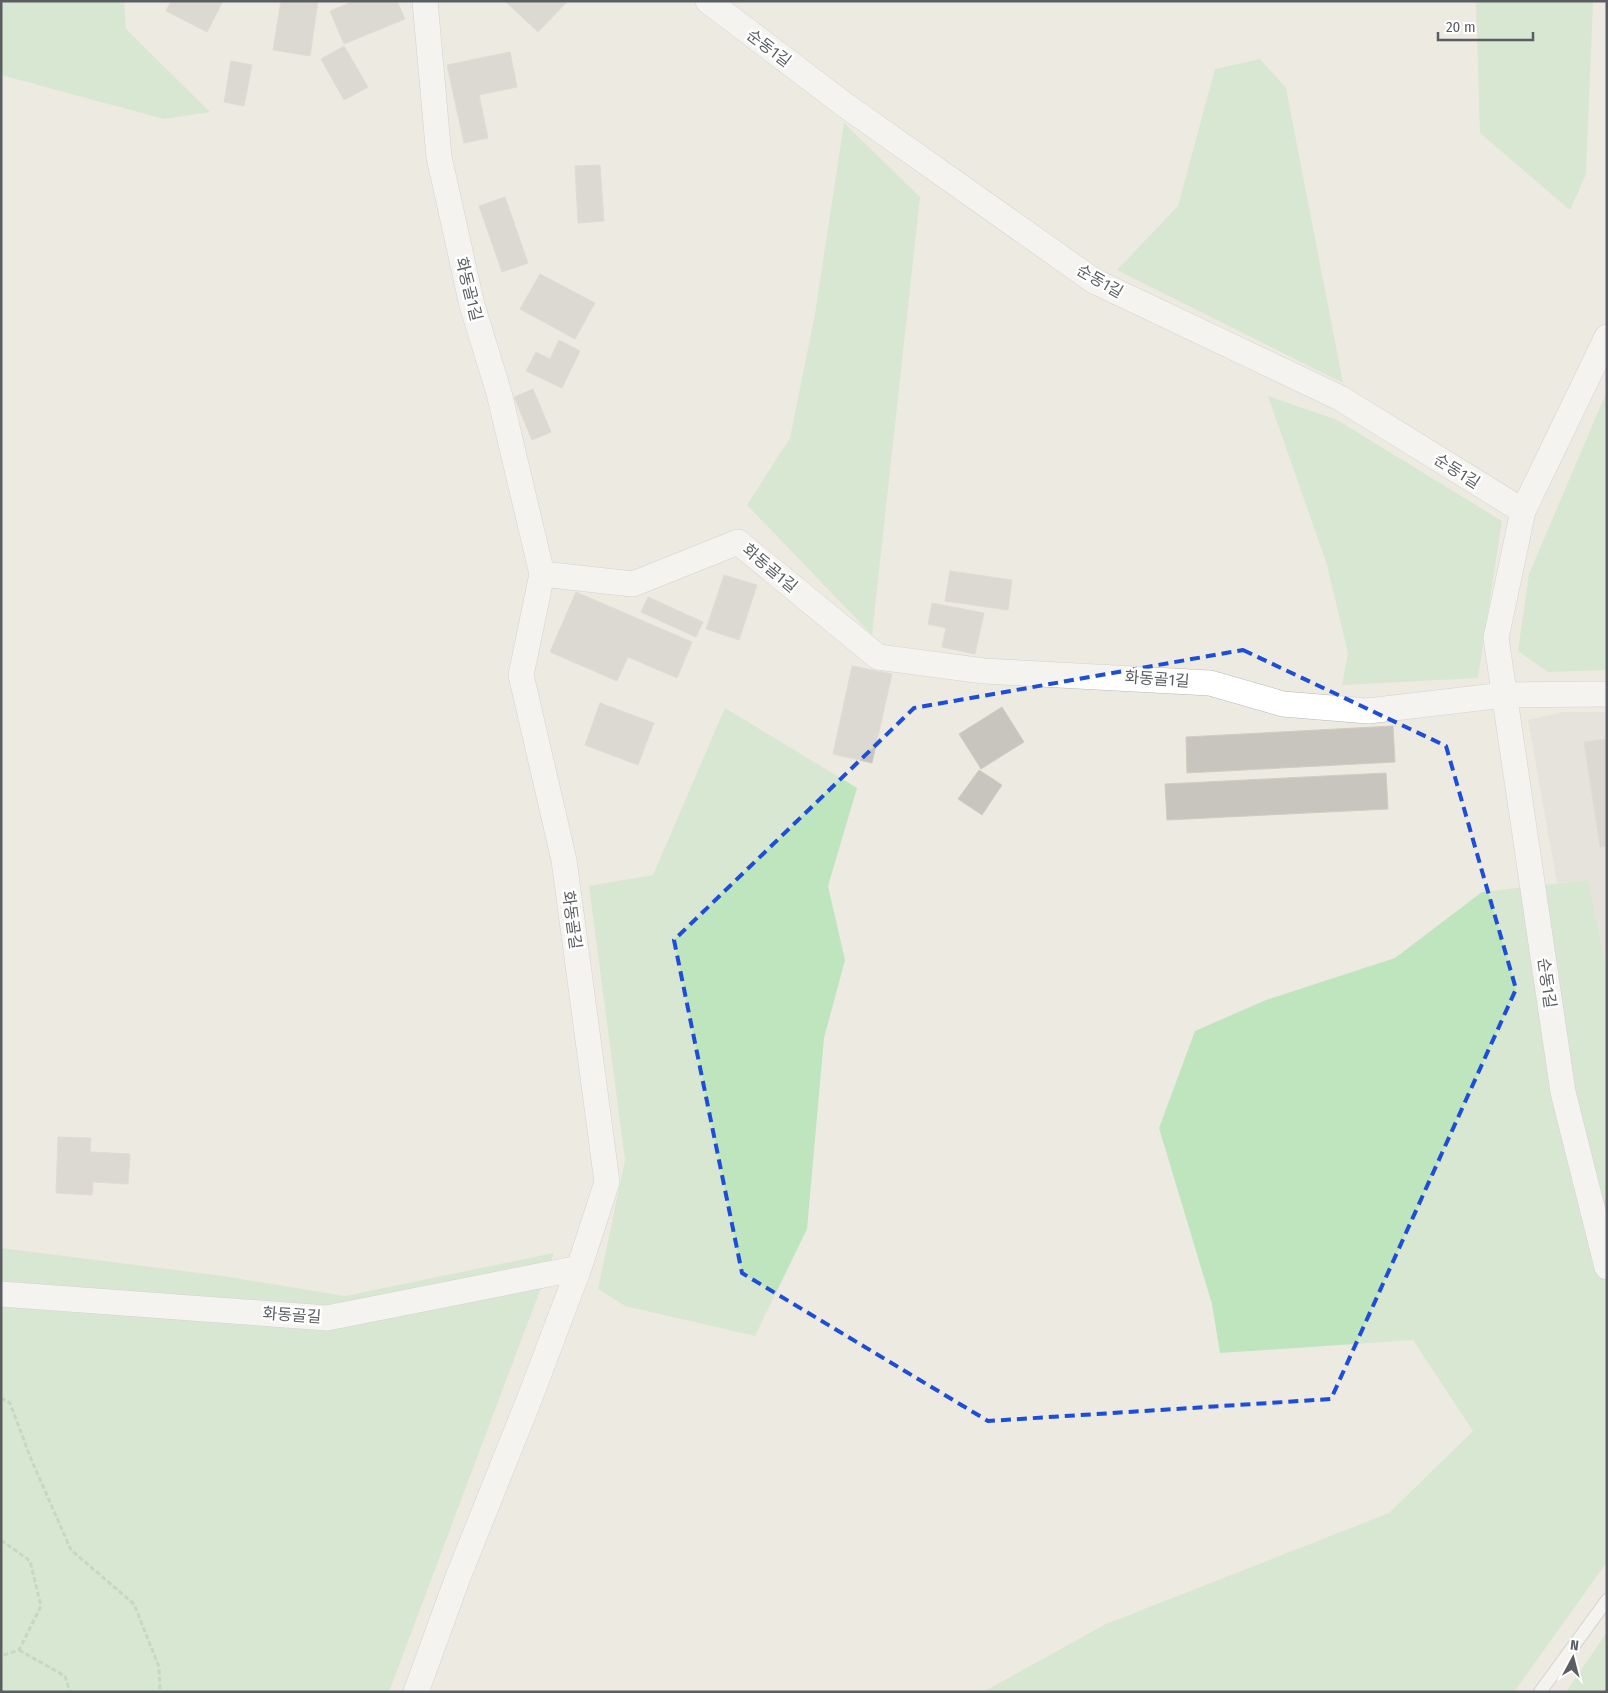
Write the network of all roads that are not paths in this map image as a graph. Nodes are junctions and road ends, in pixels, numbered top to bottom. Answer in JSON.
{"nodes":[{"id":1,"x":425,"y":1,"type":"edge"},
{"id":2,"x":708,"y":1,"type":"edge"},
{"id":3,"x":1607,"y":337,"type":"edge"},
{"id":4,"x":1523,"y":511,"type":"junction"},
{"id":5,"x":542,"y":574,"type":"junction"},
{"id":6,"x":1607,"y":694,"type":"edge"},
{"id":7,"x":1504,"y":695,"type":"junction"},
{"id":8,"x":1607,"y":1267,"type":"edge"},
{"id":9,"x":579,"y":1268,"type":"junction"},
{"id":10,"x":1,"y":1294,"type":"edge"},
{"id":11,"x":1607,"y":1600,"type":"edge"},
{"id":12,"x":416,"y":1692,"type":"edge"},
{"id":13,"x":1540,"y":1692,"type":"edge"}],
"edges":[{"from":1,"to":5,"type":"street","name":"화동골1길"},
{"from":2,"to":4,"type":"street","name":"순동1길"},
{"from":3,"to":4,"type":"street","name":"순동1길"},
{"from":4,"to":7,"type":"street","name":"순동1길"},
{"from":5,"to":7,"type":"street","name":"화동골1길"},
{"from":5,"to":9,"type":"street","name":"화동골길"},
{"from":6,"to":7,"type":"street"},
{"from":7,"to":8,"type":"street","name":"순동1길"},
{"from":9,"to":10,"type":"street","name":"화동골길"},
{"from":9,"to":12,"type":"street","name":"화동골길"},
{"from":11,"to":13,"type":"lane"}]}
